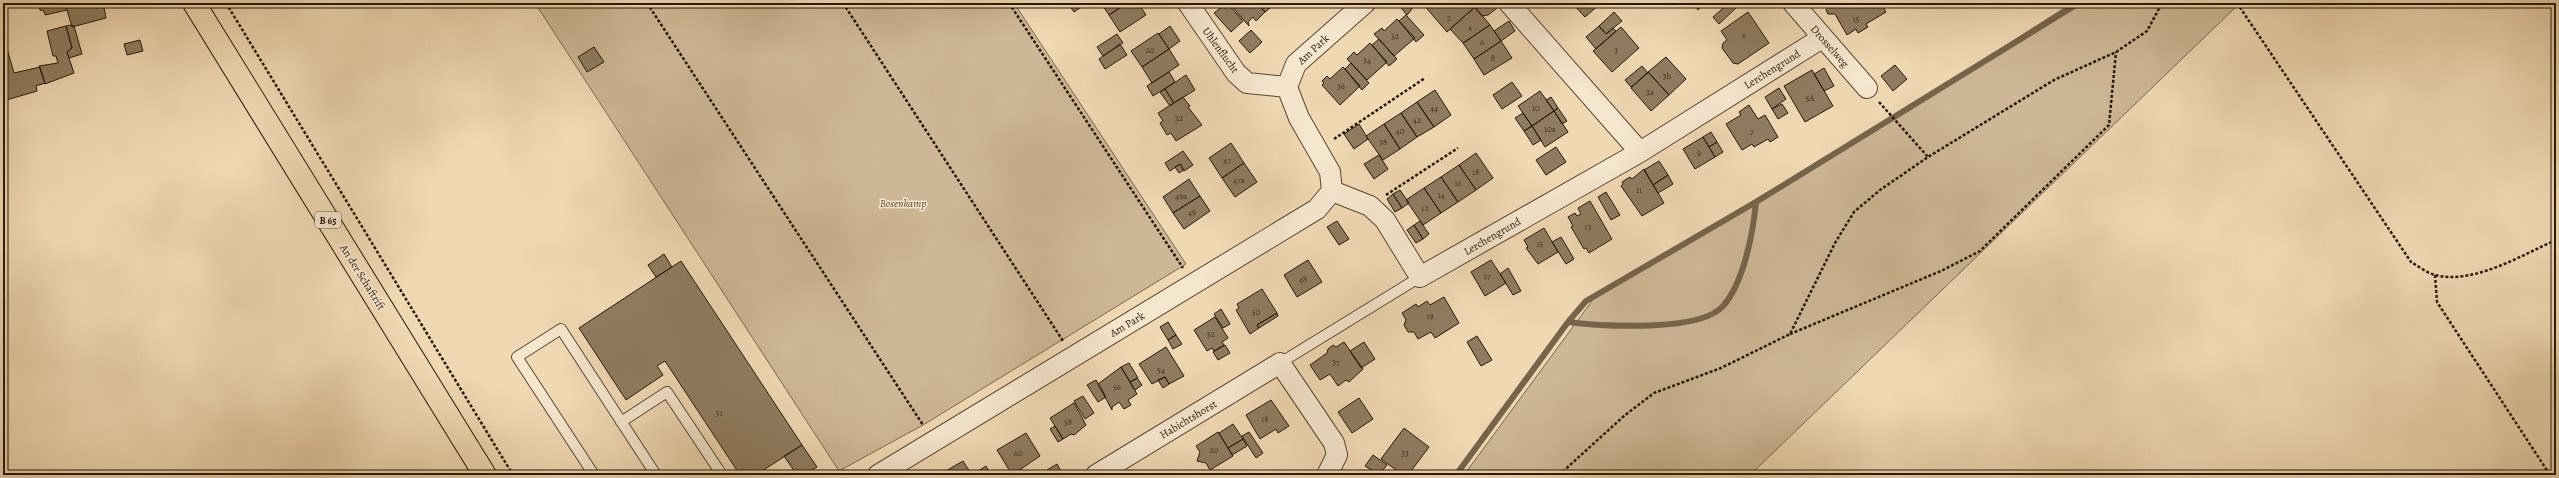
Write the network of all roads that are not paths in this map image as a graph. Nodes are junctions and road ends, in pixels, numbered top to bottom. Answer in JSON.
{"nodes":[{"id":1,"x":194,"y":3,"type":"edge"},
{"id":2,"x":1188,"y":3,"type":"edge"},
{"id":3,"x":1365,"y":3,"type":"edge"},
{"id":4,"x":1509,"y":3,"type":"edge"},
{"id":5,"x":1793,"y":3,"type":"edge"},
{"id":6,"x":1822,"y":38,"type":"junction"},
{"id":7,"x":1287,"y":88,"type":"junction"},
{"id":8,"x":1867,"y":88,"type":"dead end"},
{"id":9,"x":1640,"y":152,"type":"junction"},
{"id":10,"x":1332,"y":192,"type":"junction"},
{"id":11,"x":1420,"y":278,"type":"junction"},
{"id":12,"x":1280,"y":363,"type":"junction"},
{"id":13,"x":622,"y":422,"type":"junction"},
{"id":14,"x":485,"y":475,"type":"edge"},
{"id":15,"x":594,"y":475,"type":"edge"},
{"id":16,"x":656,"y":475,"type":"edge"},
{"id":17,"x":722,"y":475,"type":"edge"},
{"id":18,"x":878,"y":475,"type":"edge"},
{"id":19,"x":1096,"y":475,"type":"edge"},
{"id":20,"x":1326,"y":475,"type":"edge"}],
"edges":[{"from":1,"to":14,"type":"main road","name":"An der Schaftrift","number":"B 65"},
{"from":2,"to":7,"type":"street","name":"Uhlenflucht"},
{"from":3,"to":7,"type":"street","name":"Am Park"},
{"from":4,"to":9,"type":"street"},
{"from":5,"to":6,"type":"street","name":"Drosselweg"},
{"from":6,"to":8,"type":"street","name":"Drosselweg"},
{"from":6,"to":9,"type":"street","name":"Lerchengrund"},
{"from":7,"to":10,"type":"street"},
{"from":9,"to":11,"type":"street","name":"Lerchengrund"},
{"from":10,"to":11,"type":"street"},
{"from":10,"to":18,"type":"street","name":"Am Park"},
{"from":11,"to":12,"type":"lane","name":"Habichtshorst"},
{"from":12,"to":19,"type":"street","name":"Habichtshorst"},
{"from":12,"to":20,"type":"street"},
{"from":13,"to":15,"type":"lane"},
{"from":13,"to":16,"type":"lane"},
{"from":13,"to":17,"type":"lane"}]}
